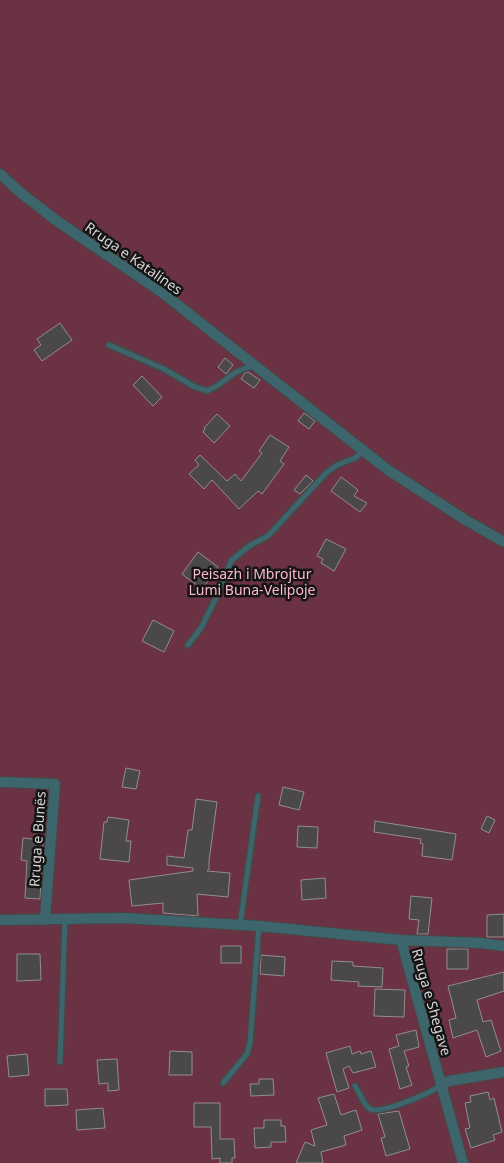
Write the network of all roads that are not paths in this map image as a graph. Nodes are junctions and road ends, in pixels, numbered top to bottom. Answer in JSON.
{"nodes":[{"id":1,"x":0,"y":174,"type":"edge"},
{"id":2,"x":110,"y":345,"type":"dead end"},
{"id":3,"x":254,"y":364,"type":"junction"},
{"id":4,"x":364,"y":451,"type":"junction"},
{"id":5,"x":504,"y":542,"type":"edge"},
{"id":6,"x":188,"y":645,"type":"dead end"},
{"id":7,"x":0,"y":782,"type":"edge"},
{"id":8,"x":258,"y":796,"type":"dead end"},
{"id":9,"x":65,"y":919,"type":"junction"},
{"id":10,"x":0,"y":920,"type":"edge"},
{"id":11,"x":45,"y":920,"type":"junction"},
{"id":12,"x":240,"y":925,"type":"junction"},
{"id":13,"x":259,"y":926,"type":"junction"},
{"id":14,"x":400,"y":940,"type":"junction"},
{"id":15,"x":504,"y":946,"type":"edge"},
{"id":16,"x":60,"y":1062,"type":"dead end"},
{"id":17,"x":504,"y":1072,"type":"edge"},
{"id":18,"x":222,"y":1083,"type":"dead end"},
{"id":19,"x":441,"y":1085,"type":"junction"},
{"id":20,"x":355,"y":1086,"type":"dead end"},
{"id":21,"x":464,"y":1163,"type":"edge"}],
"edges":[{"from":1,"to":3,"type":"street","name":"Rruga e Katalines"},
{"from":2,"to":3,"type":"lane"},
{"from":3,"to":4,"type":"street","name":"Rruga e Katalines"},
{"from":4,"to":5,"type":"street","name":"Rruga e Katalines"},
{"from":4,"to":6,"type":"lane"},
{"from":7,"to":11,"type":"street","name":"Rruga e Bunës"},
{"from":8,"to":12,"type":"lane"},
{"from":9,"to":11,"type":"street"},
{"from":9,"to":12,"type":"street"},
{"from":9,"to":16,"type":"lane"},
{"from":10,"to":11,"type":"street"},
{"from":12,"to":13,"type":"street"},
{"from":13,"to":14,"type":"street"},
{"from":13,"to":18,"type":"lane"},
{"from":14,"to":15,"type":"street","name":"Rruga e Shegave"},
{"from":14,"to":19,"type":"street","name":"Rruga e Shegave"},
{"from":17,"to":19,"type":"street"},
{"from":19,"to":20,"type":"lane"},
{"from":19,"to":21,"type":"street","name":"Rruga e Shegave"}]}
